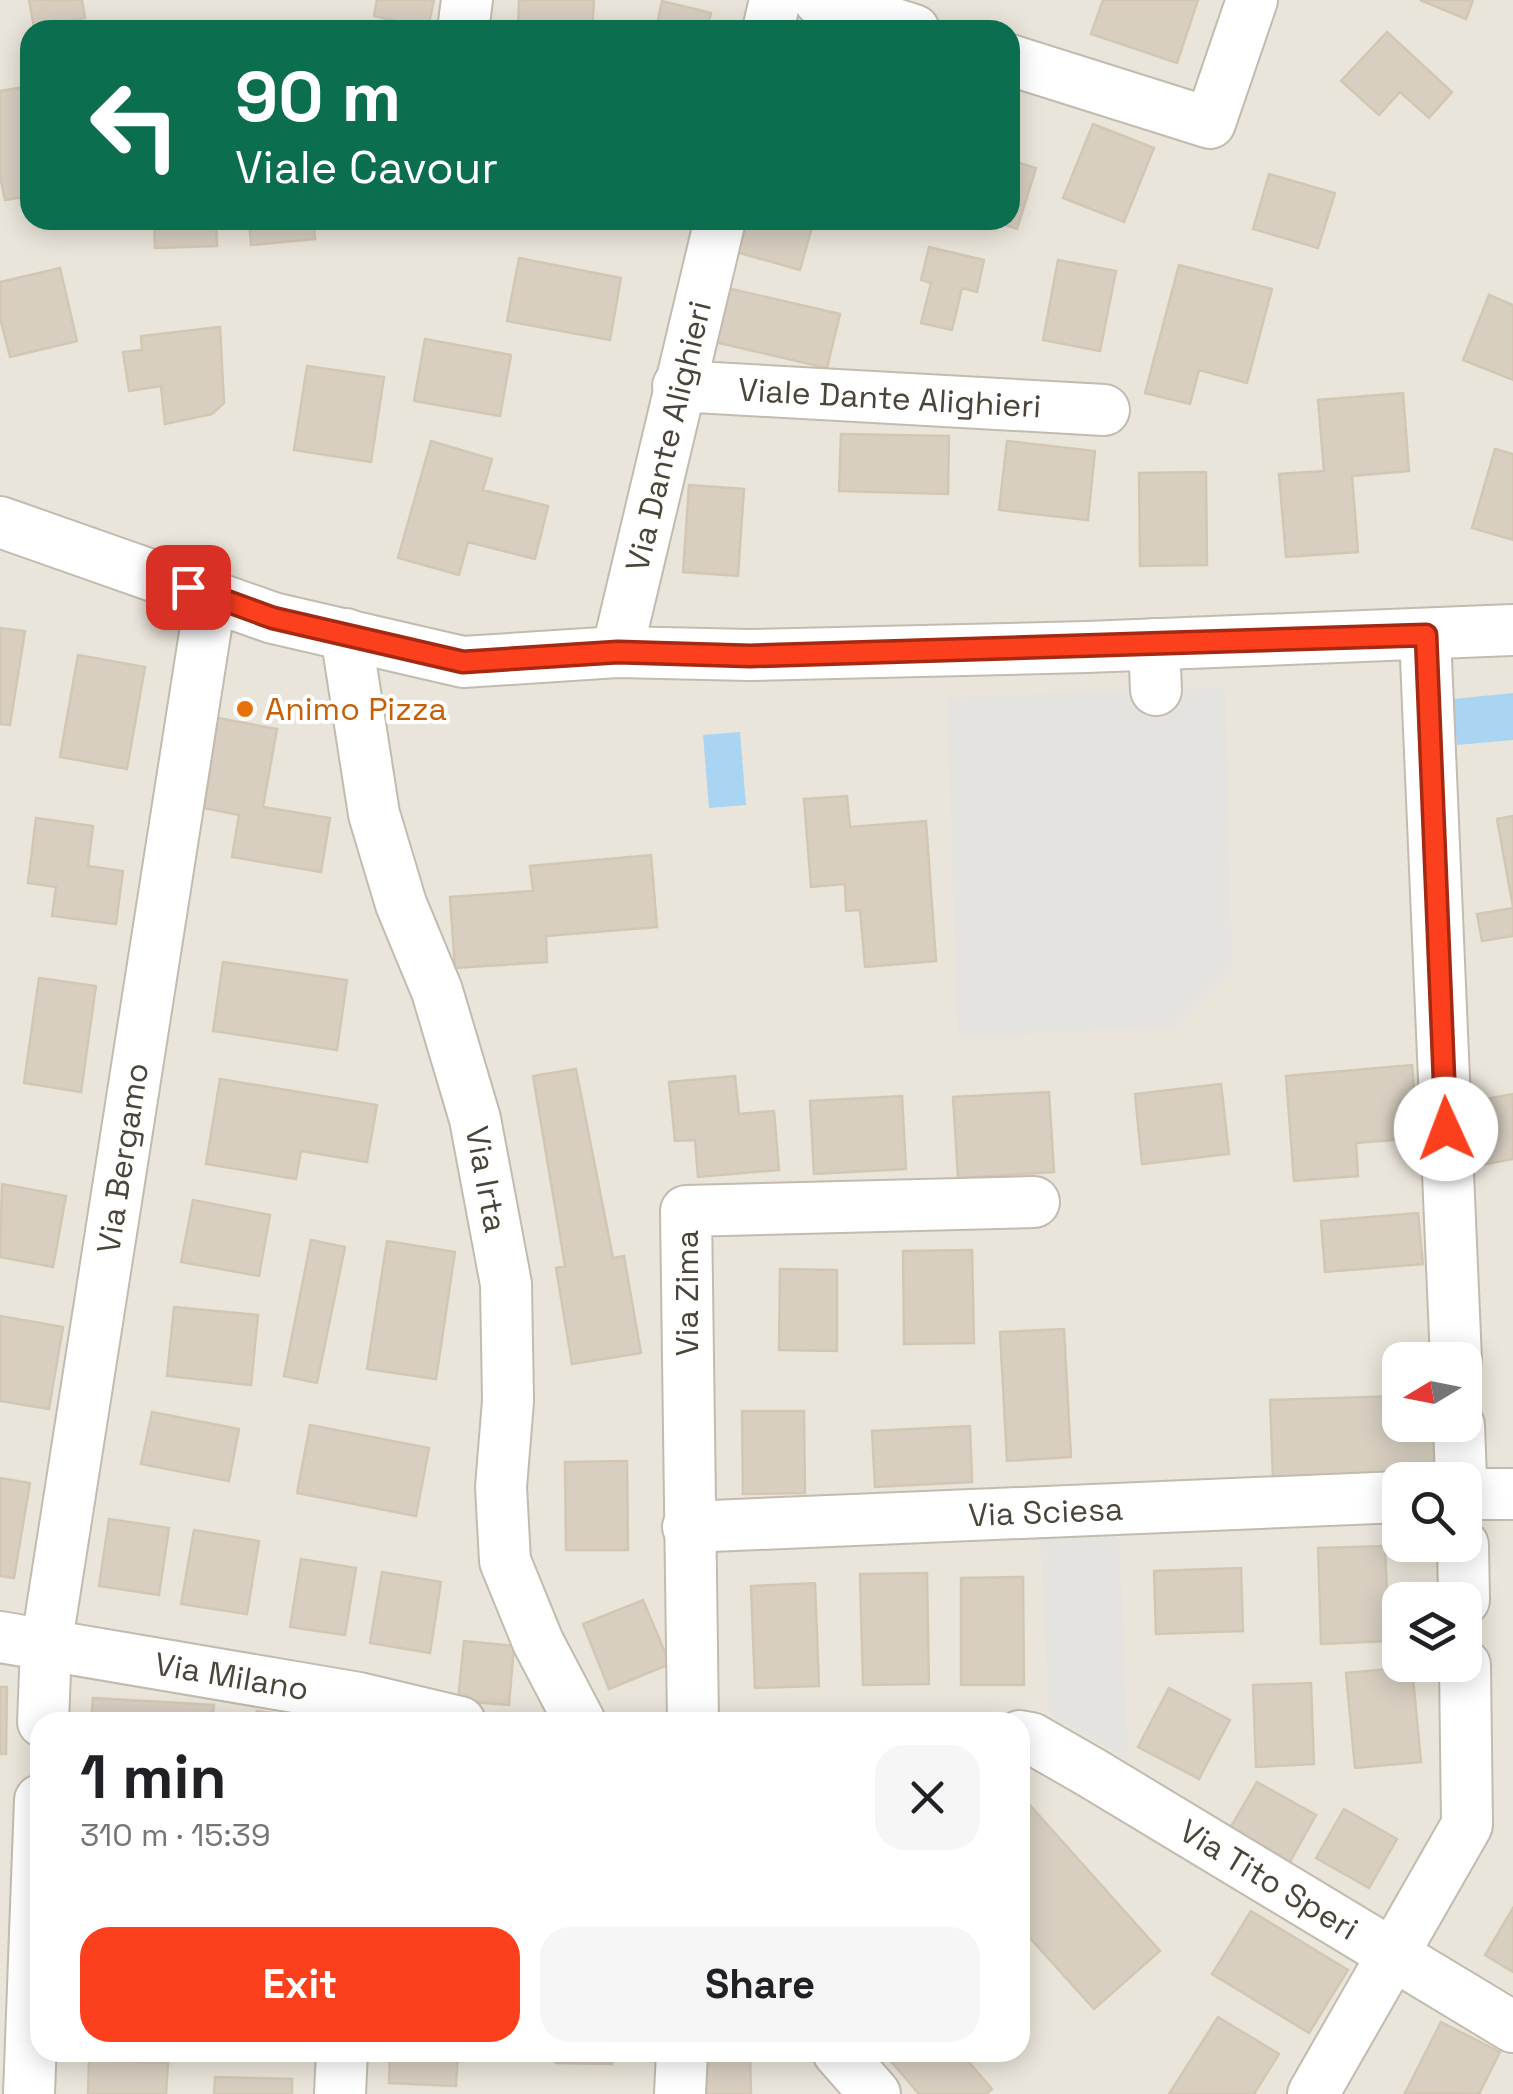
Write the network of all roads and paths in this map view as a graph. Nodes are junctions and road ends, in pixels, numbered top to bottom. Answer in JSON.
{"nodes":[{"id":1,"x":819,"y":0,"type":"edge"},
{"id":2,"x":1252,"y":0,"type":"edge"},
{"id":3,"x":882,"y":20,"type":"edge"},
{"id":4,"x":1020,"y":63,"type":"edge"},
{"id":5,"x":717,"y":230,"type":"edge"},
{"id":6,"x":678,"y":386,"type":"junction"},
{"id":7,"x":1104,"y":410,"type":"dead end"},
{"id":8,"x":0,"y":522,"type":"edge"},
{"id":9,"x":212,"y":595,"type":"junction"},
{"id":10,"x":1513,"y":630,"type":"edge"},
{"id":11,"x":346,"y":634,"type":"junction"},
{"id":12,"x":1426,"y":635,"type":"junction"},
{"id":13,"x":618,"y":652,"type":"junction"},
{"id":14,"x":1034,"y":1202,"type":"dead end"},
{"id":15,"x":1455,"y":1342,"type":"edge"},
{"id":16,"x":1482,"y":1494,"type":"edge"},
{"id":17,"x":1513,"y":1494,"type":"edge"},
{"id":18,"x":1382,"y":1498,"type":"edge"},
{"id":19,"x":688,"y":1527,"type":"junction"},
{"id":20,"x":23,"y":1642,"type":"edge"},
{"id":21,"x":1464,"y":1682,"type":"edge"},
{"id":22,"x":359,"y":1710,"type":"edge"},
{"id":23,"x":40,"y":1712,"type":"edge"},
{"id":24,"x":575,"y":1712,"type":"edge"},
{"id":25,"x":694,"y":1712,"type":"edge"},
{"id":26,"x":1030,"y":1738,"type":"edge"},
{"id":27,"x":1392,"y":1955,"type":"junction"},
{"id":28,"x":1513,"y":2027,"type":"edge"},
{"id":29,"x":30,"y":2045,"type":"edge"},
{"id":30,"x":342,"y":2062,"type":"edge"},
{"id":31,"x":682,"y":2062,"type":"edge"},
{"id":32,"x":847,"y":2062,"type":"edge"},
{"id":33,"x":28,"y":2094,"type":"edge"},
{"id":34,"x":340,"y":2094,"type":"edge"},
{"id":35,"x":680,"y":2094,"type":"edge"},
{"id":36,"x":875,"y":2094,"type":"edge"},
{"id":37,"x":1314,"y":2094,"type":"edge"}],
"edges":[{"from":1,"to":3,"type":"street"},
{"from":2,"to":4,"type":"street"},
{"from":5,"to":6,"type":"street","name":"Via Dante Alighieri"},
{"from":6,"to":7,"type":"street","name":"Viale Dante Alighieri"},
{"from":6,"to":13,"type":"street","name":"Via Dante Alighieri"},
{"from":8,"to":9,"type":"street"},
{"from":9,"to":11,"type":"street"},
{"from":9,"to":20,"type":"street","name":"Via Bergamo"},
{"from":10,"to":12,"type":"street"},
{"from":11,"to":13,"type":"street"},
{"from":11,"to":24,"type":"street","name":"Via Irta"},
{"from":12,"to":13,"type":"street"},
{"from":12,"to":15,"type":"street"},
{"from":14,"to":19,"type":"street","name":"Via Zima"},
{"from":16,"to":17,"type":"street"},
{"from":18,"to":19,"type":"street","name":"Via Sciesa"},
{"from":19,"to":25,"type":"street","name":"Via Zima"},
{"from":20,"to":22,"type":"street","name":"Via Milano"},
{"from":20,"to":23,"type":"street","name":"Via Bergamo"},
{"from":21,"to":27,"type":"street"},
{"from":26,"to":27,"type":"street","name":"Via Tito Speri"},
{"from":27,"to":28,"type":"street","name":"Via Tito Speri"},
{"from":27,"to":37,"type":"street"},
{"from":29,"to":33,"type":"street"},
{"from":30,"to":34,"type":"street"},
{"from":31,"to":35,"type":"street"},
{"from":32,"to":36,"type":"street"}]}
